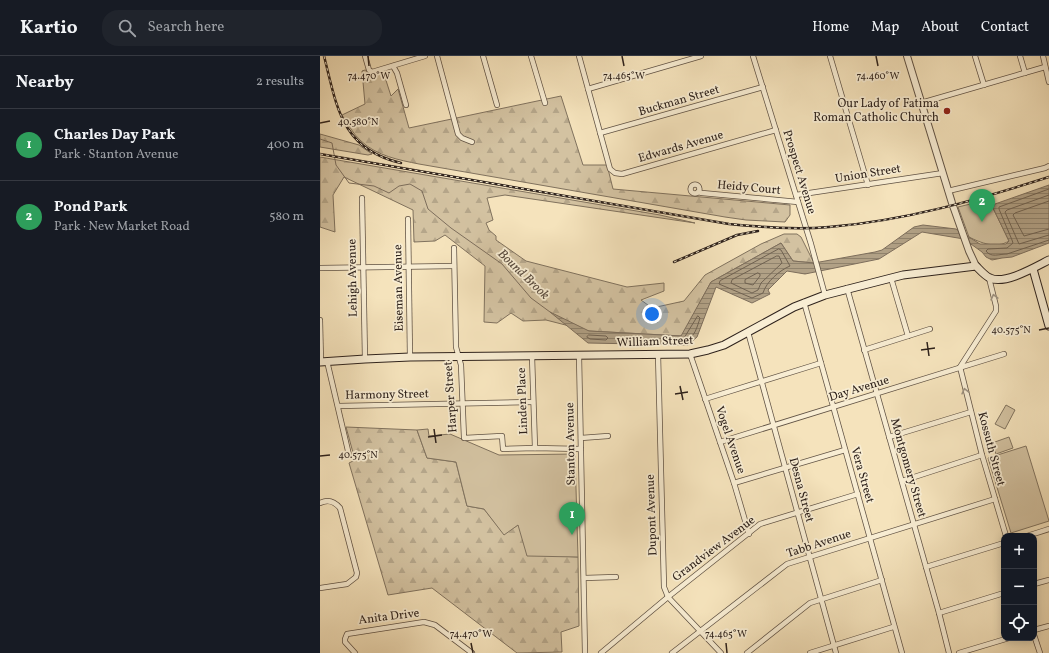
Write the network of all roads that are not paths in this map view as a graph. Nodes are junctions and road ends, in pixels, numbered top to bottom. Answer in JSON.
{"nodes":[{"id":1,"x":365,"y":56,"type":"edge"},
{"id":2,"x":425,"y":56,"type":"edge"},
{"id":3,"x":436,"y":56,"type":"edge"},
{"id":4,"x":484,"y":56,"type":"edge"},
{"id":5,"x":531,"y":56,"type":"edge"},
{"id":6,"x":579,"y":56,"type":"edge"},
{"id":7,"x":701,"y":56,"type":"edge"},
{"id":8,"x":753,"y":56,"type":"edge"},
{"id":9,"x":830,"y":56,"type":"edge"},
{"id":10,"x":907,"y":56,"type":"edge"},
{"id":11,"x":975,"y":56,"type":"edge"},
{"id":12,"x":1020,"y":56,"type":"edge"},
{"id":13,"x":1043,"y":56,"type":"edge"},
{"id":14,"x":393,"y":66,"type":"junction"},
{"id":15,"x":1045,"y":67,"type":"junction"},
{"id":16,"x":1025,"y":73,"type":"junction"},
{"id":17,"x":1049,"y":82,"type":"edge"},
{"id":18,"x":984,"y":85,"type":"junction"},
{"id":19,"x":763,"y":87,"type":"junction"},
{"id":20,"x":588,"y":89,"type":"junction"},
{"id":21,"x":545,"y":103,"type":"dead end"},
{"id":22,"x":921,"y":104,"type":"junction"},
{"id":23,"x":406,"y":105,"type":"dead end"},
{"id":24,"x":497,"y":105,"type":"dead end"},
{"id":25,"x":776,"y":130,"type":"junction"},
{"id":26,"x":600,"y":133,"type":"junction"},
{"id":27,"x":472,"y":142,"type":"dead end"},
{"id":28,"x":1049,"y":166,"type":"edge"},
{"id":29,"x":943,"y":173,"type":"junction"},
{"id":30,"x":868,"y":185,"type":"junction"},
{"id":31,"x":948,"y":190,"type":"junction"},
{"id":32,"x":698,"y":192,"type":"dead end"},
{"id":33,"x":796,"y":195,"type":"junction"},
{"id":34,"x":362,"y":198,"type":"dead end"},
{"id":35,"x":798,"y":202,"type":"junction"},
{"id":36,"x":408,"y":219,"type":"dead end"},
{"id":37,"x":454,"y":248,"type":"dead end"},
{"id":38,"x":1049,"y":260,"type":"edge"},
{"id":39,"x":454,"y":266,"type":"junction"},
{"id":40,"x":976,"y":266,"type":"junction"},
{"id":41,"x":363,"y":267,"type":"junction"},
{"id":42,"x":409,"y":267,"type":"junction"},
{"id":43,"x":320,"y":268,"type":"edge"},
{"id":44,"x":1033,"y":269,"type":"junction"},
{"id":45,"x":891,"y":278,"type":"junction"},
{"id":46,"x":989,"y":278,"type":"junction"},
{"id":47,"x":848,"y":288,"type":"junction"},
{"id":48,"x":825,"y":295,"type":"junction"},
{"id":49,"x":804,"y":302,"type":"junction"},
{"id":50,"x":320,"y":320,"type":"edge"},
{"id":51,"x":1049,"y":326,"type":"edge"},
{"id":52,"x":930,"y":329,"type":"dead end"},
{"id":53,"x":748,"y":332,"type":"junction"},
{"id":54,"x":908,"y":336,"type":"junction"},
{"id":55,"x":864,"y":350,"type":"junction"},
{"id":56,"x":658,"y":354,"type":"junction"},
{"id":57,"x":690,"y":354,"type":"junction"},
{"id":58,"x":1004,"y":354,"type":"dead end"},
{"id":59,"x":579,"y":355,"type":"junction"},
{"id":60,"x":532,"y":356,"type":"junction"},
{"id":61,"x":410,"y":357,"type":"junction"},
{"id":62,"x":459,"y":357,"type":"junction"},
{"id":63,"x":365,"y":358,"type":"junction"},
{"id":64,"x":323,"y":362,"type":"edge"},
{"id":65,"x":821,"y":363,"type":"junction"},
{"id":66,"x":960,"y":367,"type":"junction"},
{"id":67,"x":761,"y":382,"type":"junction"},
{"id":68,"x":877,"y":394,"type":"junction"},
{"id":69,"x":705,"y":399,"type":"junction"},
{"id":70,"x":533,"y":402,"type":"junction"},
{"id":71,"x":462,"y":404,"type":"junction"},
{"id":72,"x":338,"y":406,"type":"junction"},
{"id":73,"x":833,"y":408,"type":"junction"},
{"id":74,"x":970,"y":412,"type":"junction"},
{"id":75,"x":774,"y":426,"type":"junction"},
{"id":76,"x":608,"y":436,"type":"dead end"},
{"id":77,"x":889,"y":437,"type":"junction"},
{"id":78,"x":581,"y":438,"type":"junction"},
{"id":79,"x":720,"y":442,"type":"junction"},
{"id":80,"x":535,"y":448,"type":"junction"},
{"id":81,"x":581,"y":448,"type":"junction"},
{"id":82,"x":845,"y":450,"type":"junction"},
{"id":83,"x":349,"y":455,"type":"dead end"},
{"id":84,"x":982,"y":455,"type":"junction"},
{"id":85,"x":785,"y":468,"type":"junction"},
{"id":86,"x":902,"y":481,"type":"junction"},
{"id":87,"x":734,"y":483,"type":"junction"},
{"id":88,"x":858,"y":494,"type":"junction"},
{"id":89,"x":995,"y":499,"type":"junction"},
{"id":90,"x":320,"y":503,"type":"edge"},
{"id":91,"x":797,"y":513,"type":"junction"},
{"id":92,"x":914,"y":524,"type":"junction"},
{"id":93,"x":1049,"y":529,"type":"edge"},
{"id":94,"x":1005,"y":533,"type":"edge"},
{"id":95,"x":1036,"y":533,"type":"edge"},
{"id":96,"x":749,"y":534,"type":"junction"},
{"id":97,"x":870,"y":538,"type":"junction"},
{"id":98,"x":1001,"y":544,"type":"edge"},
{"id":99,"x":809,"y":557,"type":"junction"},
{"id":100,"x":926,"y":567,"type":"junction"},
{"id":101,"x":616,"y":577,"type":"dead end"},
{"id":102,"x":584,"y":578,"type":"junction"},
{"id":103,"x":882,"y":580,"type":"junction"},
{"id":104,"x":1049,"y":580,"type":"edge"},
{"id":105,"x":1037,"y":583,"type":"edge"},
{"id":106,"x":320,"y":588,"type":"edge"},
{"id":107,"x":1001,"y":594,"type":"edge"},
{"id":108,"x":668,"y":597,"type":"junction"},
{"id":109,"x":821,"y":599,"type":"junction"},
{"id":110,"x":939,"y":613,"type":"junction"},
{"id":111,"x":1049,"y":626,"type":"edge"},
{"id":112,"x":894,"y":627,"type":"junction"},
{"id":113,"x":1037,"y":629,"type":"edge"},
{"id":114,"x":700,"y":631,"type":"junction"},
{"id":115,"x":1001,"y":640,"type":"edge"},
{"id":116,"x":1036,"y":641,"type":"edge"},
{"id":117,"x":833,"y":646,"type":"junction"},
{"id":118,"x":355,"y":653,"type":"edge"},
{"id":119,"x":472,"y":653,"type":"edge"},
{"id":120,"x":585,"y":653,"type":"edge"},
{"id":121,"x":601,"y":653,"type":"edge"},
{"id":122,"x":672,"y":653,"type":"edge"},
{"id":123,"x":721,"y":653,"type":"edge"},
{"id":124,"x":747,"y":653,"type":"edge"},
{"id":125,"x":810,"y":653,"type":"edge"},
{"id":126,"x":836,"y":653,"type":"edge"},
{"id":127,"x":902,"y":653,"type":"edge"},
{"id":128,"x":949,"y":653,"type":"edge"},
{"id":129,"x":959,"y":653,"type":"edge"},
{"id":130,"x":1040,"y":653,"type":"edge"}],
"edges":[{"from":1,"to":14,"type":"street"},
{"from":2,"to":14,"type":"street"},
{"from":3,"to":27,"type":"street"},
{"from":4,"to":24,"type":"street"},
{"from":5,"to":21,"type":"street"},
{"from":6,"to":20,"type":"street"},
{"from":7,"to":20,"type":"street"},
{"from":8,"to":19,"type":"street","name":"Prospect Avenue"},
{"from":9,"to":30,"type":"street"},
{"from":10,"to":22,"type":"street"},
{"from":11,"to":18,"type":"street"},
{"from":12,"to":16,"type":"street"},
{"from":13,"to":15,"type":"street"},
{"from":14,"to":23,"type":"street"},
{"from":15,"to":16,"type":"street"},
{"from":15,"to":17,"type":"street"},
{"from":16,"to":18,"type":"street"},
{"from":18,"to":22,"type":"street"},
{"from":19,"to":25,"type":"street","name":"Prospect Avenue"},
{"from":19,"to":26,"type":"street","name":"Buckman Street"},
{"from":20,"to":26,"type":"street"},
{"from":22,"to":29,"type":"street"},
{"from":25,"to":26,"type":"street","name":"Edwards Avenue"},
{"from":25,"to":33,"type":"street","name":"Prospect Avenue"},
{"from":28,"to":31,"type":"street"},
{"from":29,"to":30,"type":"street","name":"Union Street"},
{"from":29,"to":31,"type":"street"},
{"from":30,"to":33,"type":"street","name":"Union Street"},
{"from":31,"to":40,"type":"street"},
{"from":32,"to":35,"type":"street","name":"Heidy Court"},
{"from":33,"to":35,"type":"street","name":"Prospect Avenue"},
{"from":34,"to":41,"type":"street","name":"Lehigh Avenue"},
{"from":35,"to":48,"type":"street","name":"Prospect Avenue"},
{"from":36,"to":42,"type":"street","name":"Eiseman Avenue"},
{"from":37,"to":39,"type":"street","name":"Harper Street"},
{"from":38,"to":44,"type":"main road"},
{"from":39,"to":42,"type":"street"},
{"from":39,"to":62,"type":"street","name":"Harper Street"},
{"from":40,"to":45,"type":"main road","name":"William Street"},
{"from":40,"to":46,"type":"main road"},
{"from":41,"to":42,"type":"street"},
{"from":41,"to":43,"type":"street"},
{"from":41,"to":63,"type":"street","name":"Lehigh Avenue"},
{"from":42,"to":61,"type":"street","name":"Eiseman Avenue"},
{"from":44,"to":46,"type":"main road"},
{"from":44,"to":51,"type":"main road"},
{"from":45,"to":47,"type":"main road","name":"William Street"},
{"from":45,"to":54,"type":"street"},
{"from":66,"to":46,"type":"street","one_way":true},
{"from":47,"to":48,"type":"main road","name":"William Street"},
{"from":47,"to":55,"type":"street","name":"Montgomery Street"},
{"from":48,"to":49,"type":"main road","name":"William Street"},
{"from":49,"to":53,"type":"main road","name":"William Street"},
{"from":49,"to":65,"type":"street","name":"Vera Street"},
{"from":50,"to":64,"type":"street"},
{"from":52,"to":54,"type":"street"},
{"from":53,"to":57,"type":"main road","name":"William Street"},
{"from":53,"to":67,"type":"street","name":"Desna Street"},
{"from":54,"to":55,"type":"street"},
{"from":55,"to":68,"type":"street","name":"Montgomery Street"},
{"from":56,"to":57,"type":"main road","name":"William Street"},
{"from":56,"to":59,"type":"main road","name":"William Street"},
{"from":56,"to":108,"type":"street","name":"Dupont Avenue"},
{"from":57,"to":69,"type":"street","name":"Vogel Avenue"},
{"from":58,"to":66,"type":"street","name":"Day Avenue"},
{"from":59,"to":60,"type":"main road","name":"William Street"},
{"from":59,"to":78,"type":"street","name":"Stanton Avenue"},
{"from":60,"to":62,"type":"main road","name":"William Street"},
{"from":60,"to":70,"type":"street","name":"Linden Place"},
{"from":61,"to":62,"type":"main road","name":"William Street"},
{"from":61,"to":63,"type":"main road","name":"William Street"},
{"from":62,"to":71,"type":"street","name":"Harper Street"},
{"from":63,"to":64,"type":"main road","name":"William Street"},
{"from":64,"to":72,"type":"street"},
{"from":65,"to":67,"type":"street"},
{"from":65,"to":73,"type":"street","name":"Vera Street"},
{"from":66,"to":68,"type":"street","name":"Day Avenue"},
{"from":74,"to":66,"type":"street","name":"Kossuth Street","one_way":true},
{"from":67,"to":69,"type":"street"},
{"from":67,"to":75,"type":"street","name":"Desna Street"},
{"from":68,"to":73,"type":"street","name":"Day Avenue"},
{"from":68,"to":77,"type":"street","name":"Montgomery Street"},
{"from":69,"to":79,"type":"street","name":"Vogel Avenue"},
{"from":70,"to":71,"type":"street","name":"Harmony Street"},
{"from":70,"to":80,"type":"street","name":"Linden Place"},
{"from":71,"to":72,"type":"street","name":"Harmony Street"},
{"from":71,"to":80,"type":"street","name":"Harper Street"},
{"from":72,"to":83,"type":"street"},
{"from":73,"to":75,"type":"street","name":"Day Avenue"},
{"from":73,"to":82,"type":"street","name":"Vera Street"},
{"from":74,"to":77,"type":"street"},
{"from":74,"to":84,"type":"street","name":"Kossuth Street"},
{"from":75,"to":79,"type":"street","name":"Day Avenue"},
{"from":75,"to":85,"type":"street","name":"Desna Street"},
{"from":76,"to":78,"type":"street"},
{"from":77,"to":86,"type":"street","name":"Montgomery Street"},
{"from":78,"to":81,"type":"street","name":"Stanton Avenue"},
{"from":79,"to":87,"type":"street","name":"Vogel Avenue"},
{"from":80,"to":81,"type":"street","name":"Linden Place"},
{"from":81,"to":102,"type":"street","name":"Stanton Avenue"},
{"from":82,"to":85,"type":"street"},
{"from":82,"to":88,"type":"street","name":"Vera Street"},
{"from":84,"to":86,"type":"street"},
{"from":84,"to":89,"type":"street","name":"Kossuth Street"},
{"from":85,"to":87,"type":"street"},
{"from":85,"to":91,"type":"street","name":"Desna Street"},
{"from":86,"to":92,"type":"street","name":"Montgomery Street"},
{"from":87,"to":96,"type":"street","name":"Vogel Avenue"},
{"from":88,"to":91,"type":"street","name":"Grandview Avenue"},
{"from":88,"to":97,"type":"street","name":"Vera Street"},
{"from":89,"to":92,"type":"street","name":"Tabb Avenue"},
{"from":89,"to":94,"type":"street","name":"Kossuth Street"},
{"from":90,"to":106,"type":"street"},
{"from":91,"to":96,"type":"street","name":"Grandview Avenue"},
{"from":91,"to":99,"type":"street","name":"Desna Street"},
{"from":92,"to":97,"type":"street","name":"Tabb Avenue"},
{"from":92,"to":100,"type":"street","name":"Montgomery Street"},
{"from":93,"to":95,"type":"street"},
{"from":96,"to":108,"type":"street","name":"Grandview Avenue"},
{"from":97,"to":99,"type":"street","name":"Tabb Avenue"},
{"from":97,"to":103,"type":"street","name":"Vera Street"},
{"from":98,"to":100,"type":"street"},
{"from":99,"to":109,"type":"street","name":"Desna Street"},
{"from":99,"to":114,"type":"street","name":"Tabb Avenue"},
{"from":100,"to":110,"type":"street","name":"Montgomery Street"},
{"from":101,"to":102,"type":"street"},
{"from":102,"to":120,"type":"street","name":"Stanton Avenue"},
{"from":103,"to":109,"type":"street"},
{"from":103,"to":112,"type":"street","name":"Vera Street"},
{"from":104,"to":105,"type":"street"},
{"from":107,"to":110,"type":"street"},
{"from":108,"to":114,"type":"street"},
{"from":108,"to":121,"type":"street","name":"Grandview Avenue"},
{"from":109,"to":117,"type":"street","name":"Desna Street"},
{"from":109,"to":124,"type":"street"},
{"from":110,"to":128,"type":"street","name":"Montgomery Street"},
{"from":111,"to":113,"type":"street"},
{"from":112,"to":117,"type":"street"},
{"from":112,"to":127,"type":"street","name":"Vera Street"},
{"from":114,"to":122,"type":"street","name":"Tabb Avenue"},
{"from":114,"to":123,"type":"street"},
{"from":115,"to":129,"type":"street"},
{"from":116,"to":130,"type":"street"},
{"from":117,"to":125,"type":"street"},
{"from":117,"to":126,"type":"street","name":"Desna Street"},
{"from":118,"to":119,"type":"street","name":"Anita Drive"}]}
